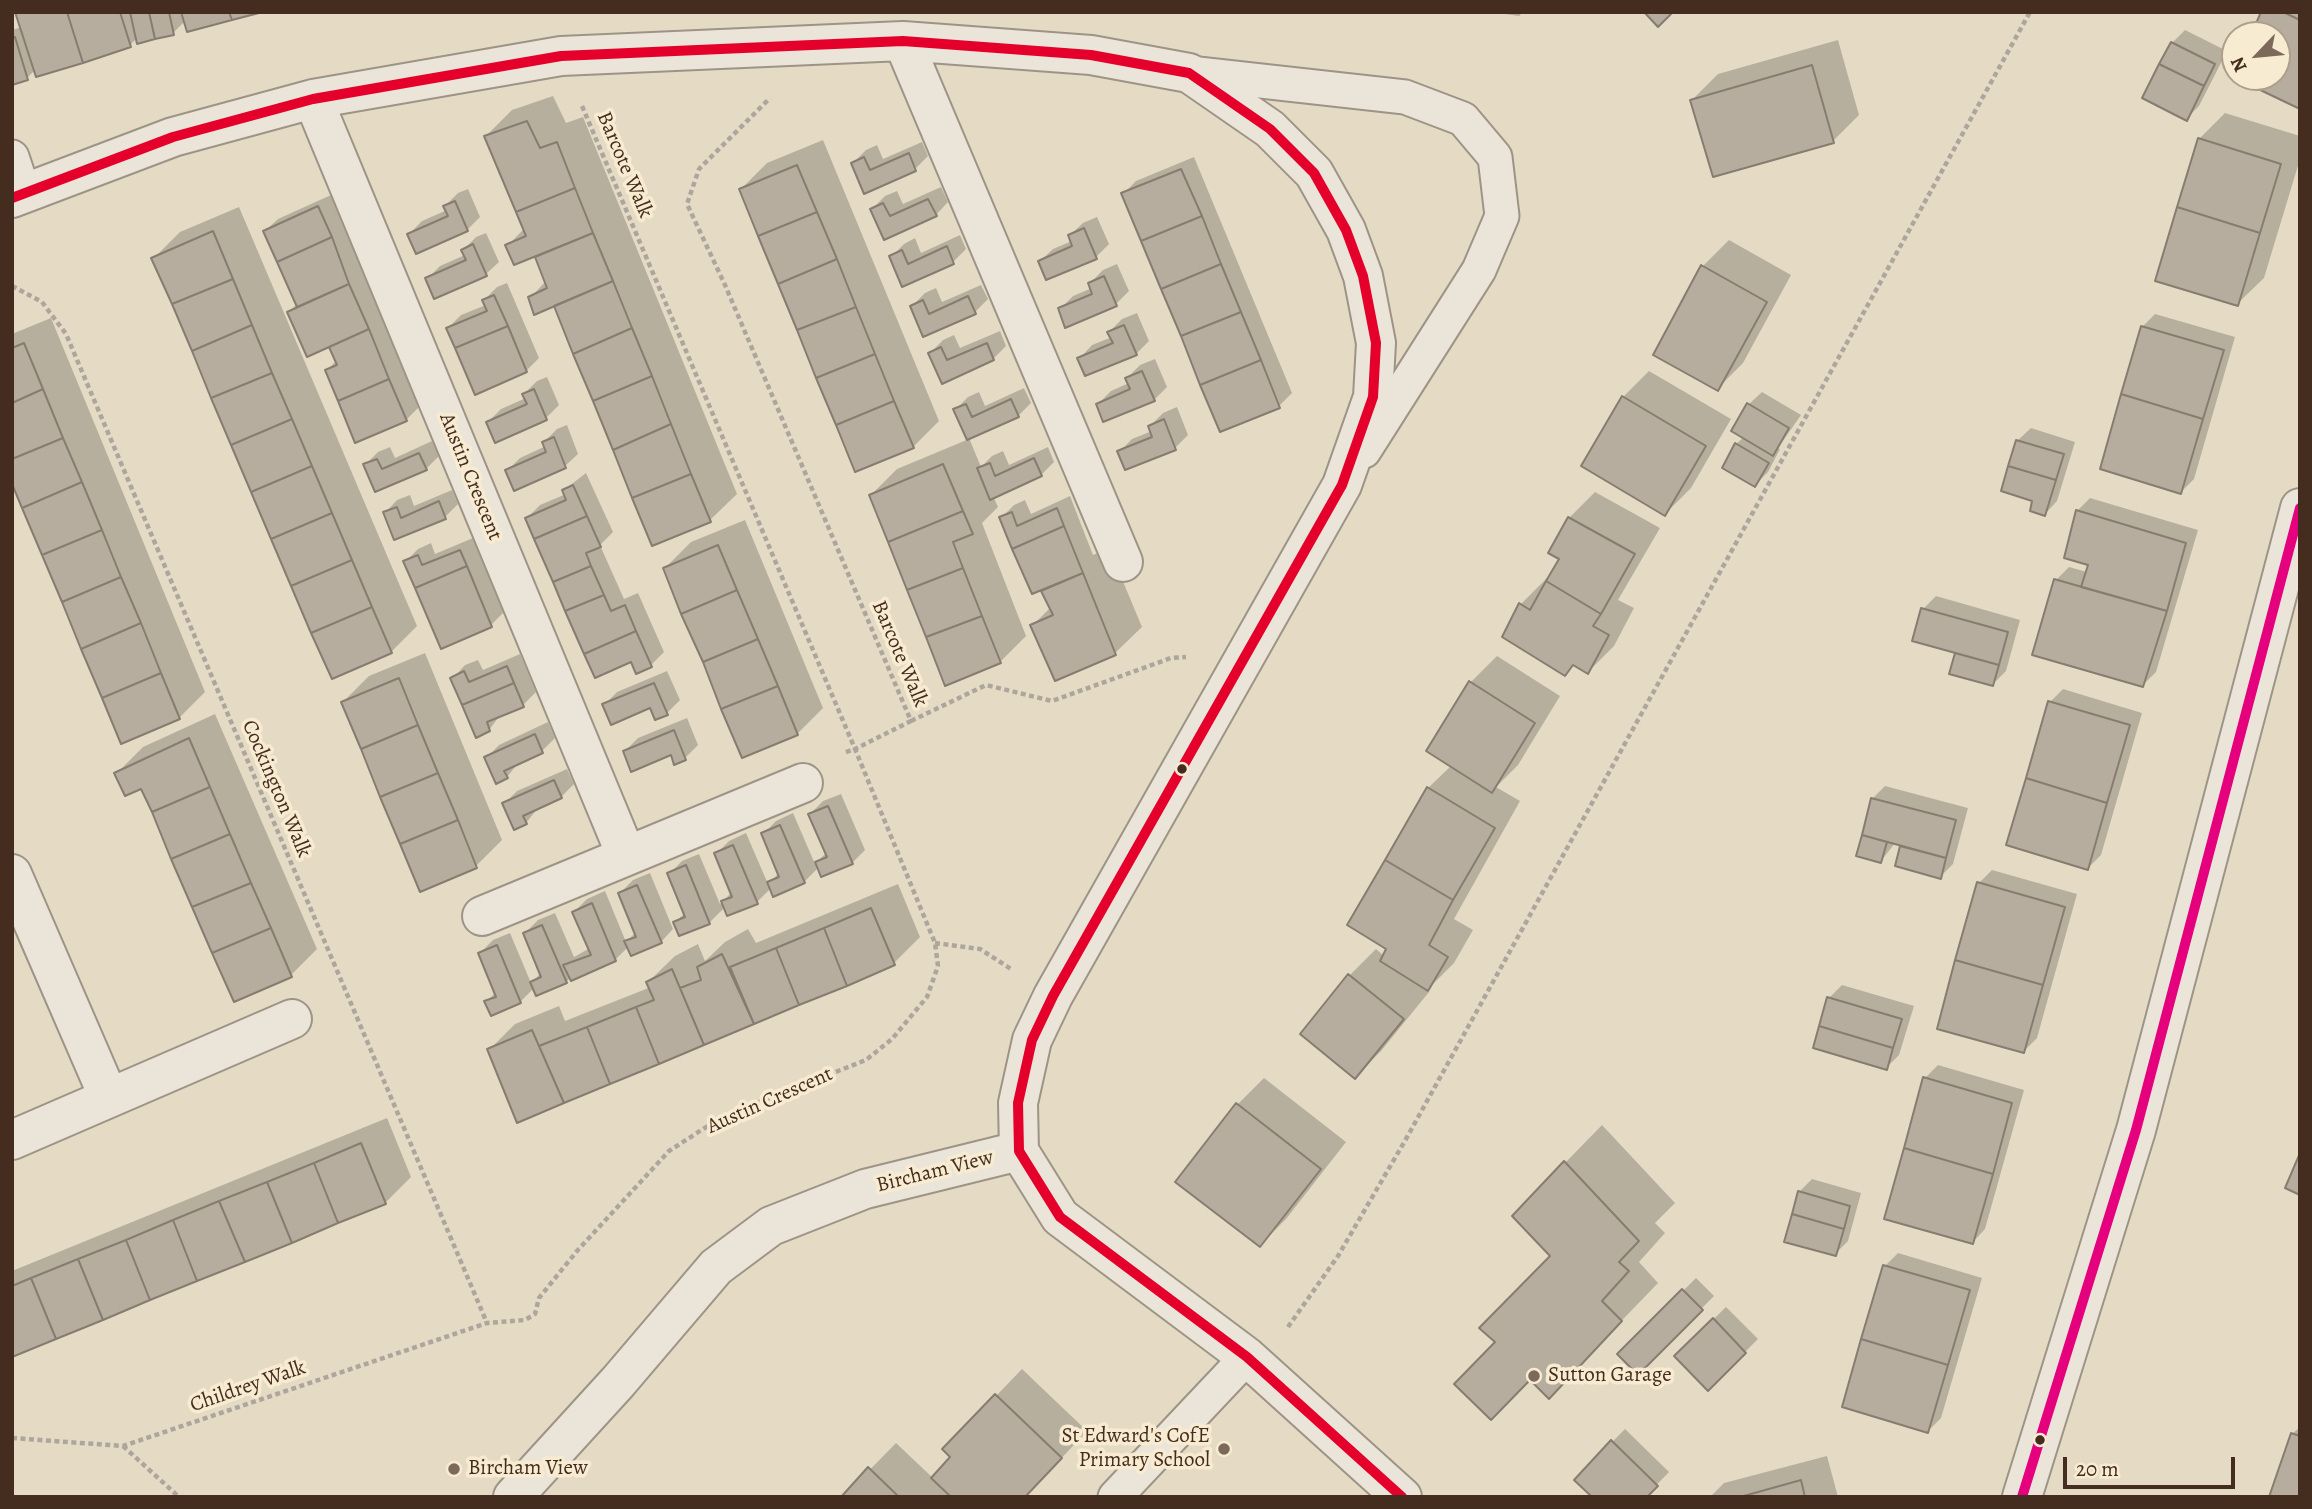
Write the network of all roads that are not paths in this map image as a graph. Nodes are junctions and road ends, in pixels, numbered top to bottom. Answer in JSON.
{"nodes":[{"id":1,"x":903,"y":41,"type":"junction"},
{"id":2,"x":1189,"y":73,"type":"junction"},
{"id":3,"x":313,"y":99,"type":"junction"},
{"id":4,"x":16,"y":183,"type":"edge"},
{"id":5,"x":1342,"y":485,"type":"junction"},
{"id":6,"x":2300,"y":508,"type":"edge"},
{"id":7,"x":2294,"y":546,"type":"edge"},
{"id":8,"x":1123,"y":562,"type":"dead end"},
{"id":9,"x":803,"y":783,"type":"dead end"},
{"id":10,"x":626,"y":855,"type":"junction"},
{"id":11,"x":12,"y":874,"type":"edge"},
{"id":12,"x":482,"y":916,"type":"dead end"},
{"id":13,"x":292,"y":1019,"type":"dead end"},
{"id":14,"x":108,"y":1098,"type":"junction"},
{"id":15,"x":12,"y":1140,"type":"edge"},
{"id":16,"x":1019,"y":1151,"type":"junction"},
{"id":17,"x":1253,"y":1362,"type":"junction"},
{"id":18,"x":513,"y":1497,"type":"edge"},
{"id":19,"x":1115,"y":1497,"type":"edge"},
{"id":20,"x":1402,"y":1497,"type":"edge"},
{"id":21,"x":2022,"y":1497,"type":"edge"}],
"edges":[{"from":1,"to":2,"type":"street"},
{"from":1,"to":3,"type":"street"},
{"from":1,"to":8,"type":"street"},
{"from":2,"to":5,"type":"street"},
{"from":2,"to":5,"type":"lane"},
{"from":3,"to":4,"type":"street"},
{"from":3,"to":10,"type":"street","name":"Austin Crescent"},
{"from":5,"to":16,"type":"street"},
{"from":6,"to":7,"type":"street"},
{"from":7,"to":21,"type":"street"},
{"from":9,"to":10,"type":"street"},
{"from":10,"to":12,"type":"street"},
{"from":11,"to":14,"type":"street"},
{"from":13,"to":14,"type":"street"},
{"from":14,"to":15,"type":"street"},
{"from":16,"to":17,"type":"street"},
{"from":16,"to":18,"type":"street","name":"Bircham View"},
{"from":17,"to":19,"type":"lane"},
{"from":17,"to":20,"type":"street"}]}
